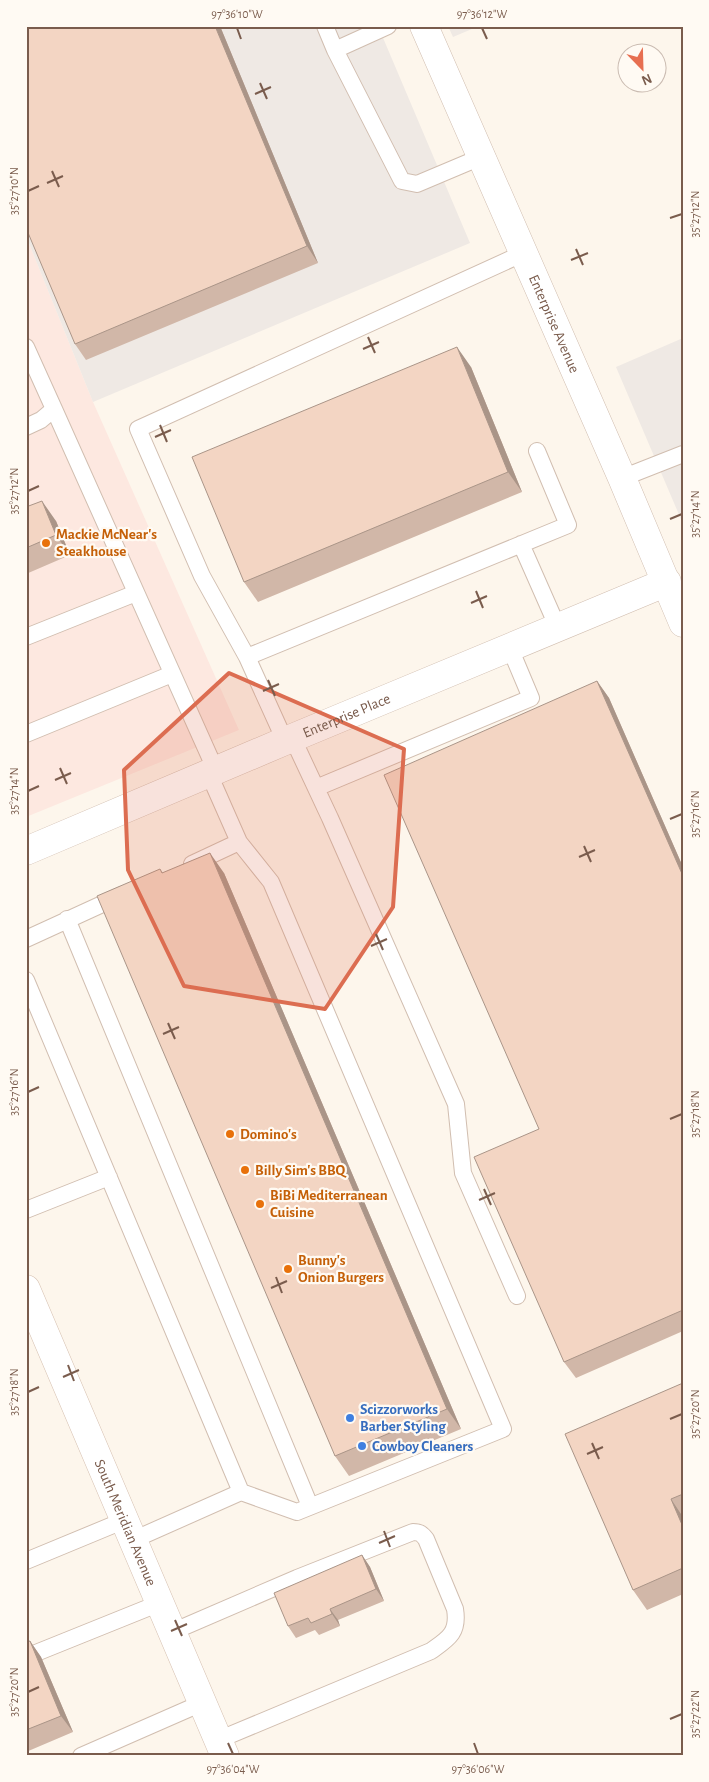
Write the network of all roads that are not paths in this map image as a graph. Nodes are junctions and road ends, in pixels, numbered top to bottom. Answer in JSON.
{"nodes":[{"id":1,"x":325,"y":26,"type":"edge"},
{"id":2,"x":388,"y":26,"type":"edge"},
{"id":3,"x":424,"y":26,"type":"edge"},
{"id":4,"x":335,"y":50,"type":"junction"},
{"id":5,"x":481,"y":157,"type":"junction"},
{"id":6,"x":524,"y":253,"type":"junction"},
{"id":7,"x":26,"y":347,"type":"edge"},
{"id":8,"x":54,"y":409,"type":"junction"},
{"id":9,"x":26,"y":426,"type":"edge"},
{"id":10,"x":537,"y":452,"type":"dead end"},
{"id":11,"x":683,"y":454,"type":"edge"},
{"id":12,"x":622,"y":478,"type":"junction"},
{"id":13,"x":522,"y":544,"type":"junction"},
{"id":14,"x":667,"y":582,"type":"junction"},
{"id":15,"x":136,"y":593,"type":"junction"},
{"id":16,"x":683,"y":623,"type":"edge"},
{"id":17,"x":558,"y":628,"type":"junction"},
{"id":18,"x":26,"y":637,"type":"edge"},
{"id":19,"x":510,"y":648,"type":"junction"},
{"id":20,"x":247,"y":656,"type":"junction"},
{"id":21,"x":172,"y":674,"type":"junction"},
{"id":22,"x":26,"y":734,"type":"edge"},
{"id":23,"x":289,"y":740,"type":"junction"},
{"id":24,"x":213,"y":773,"type":"junction"},
{"id":25,"x":316,"y":788,"type":"junction"},
{"id":26,"x":240,"y":842,"type":"junction"},
{"id":27,"x":26,"y":851,"type":"edge"},
{"id":28,"x":176,"y":871,"type":"edge"},
{"id":29,"x":140,"y":887,"type":"edge"},
{"id":30,"x":67,"y":919,"type":"junction"},
{"id":31,"x":26,"y":939,"type":"edge"},
{"id":32,"x":26,"y":980,"type":"edge"},
{"id":33,"x":109,"y":1177,"type":"junction"},
{"id":34,"x":26,"y":1210,"type":"edge"},
{"id":35,"x":26,"y":1289,"type":"edge"},
{"id":36,"x":517,"y":1296,"type":"dead end"},
{"id":37,"x":241,"y":1492,"type":"junction"},
{"id":38,"x":310,"y":1506,"type":"junction"},
{"id":39,"x":129,"y":1530,"type":"junction"},
{"id":40,"x":26,"y":1561,"type":"edge"},
{"id":41,"x":160,"y":1603,"type":"junction"},
{"id":42,"x":172,"y":1632,"type":"junction"},
{"id":43,"x":26,"y":1657,"type":"edge"},
{"id":44,"x":202,"y":1703,"type":"junction"},
{"id":45,"x":222,"y":1748,"type":"edge"},
{"id":46,"x":81,"y":1756,"type":"edge"}],
"edges":[{"from":1,"to":4,"type":"lane"},
{"from":2,"to":4,"type":"lane"},
{"from":3,"to":5,"type":"street","name":"Enterprise Avenue"},
{"from":4,"to":5,"type":"lane"},
{"from":5,"to":6,"type":"street","name":"Enterprise Avenue"},
{"from":6,"to":12,"type":"street","name":"Enterprise Avenue"},
{"from":6,"to":20,"type":"lane"},
{"from":7,"to":8,"type":"lane"},
{"from":8,"to":9,"type":"lane"},
{"from":8,"to":15,"type":"lane"},
{"from":10,"to":13,"type":"lane"},
{"from":11,"to":12,"type":"lane"},
{"from":12,"to":14,"type":"street","name":"Enterprise Avenue"},
{"from":13,"to":17,"type":"lane"},
{"from":13,"to":20,"type":"lane"},
{"from":14,"to":16,"type":"street","name":"Enterprise Avenue"},
{"from":14,"to":17,"type":"street","name":"Enterprise Place"},
{"from":15,"to":18,"type":"lane"},
{"from":15,"to":21,"type":"lane"},
{"from":17,"to":19,"type":"street","name":"Enterprise Place"},
{"from":19,"to":23,"type":"street","name":"Enterprise Place"},
{"from":19,"to":25,"type":"lane"},
{"from":20,"to":23,"type":"lane"},
{"from":21,"to":22,"type":"lane"},
{"from":21,"to":24,"type":"lane"},
{"from":23,"to":24,"type":"street","name":"Enterprise Place"},
{"from":23,"to":25,"type":"lane"},
{"from":24,"to":26,"type":"lane"},
{"from":24,"to":27,"type":"street","name":"Enterprise Place"},
{"from":25,"to":36,"type":"lane"},
{"from":26,"to":28,"type":"lane"},
{"from":26,"to":38,"type":"lane"},
{"from":29,"to":30,"type":"lane"},
{"from":30,"to":31,"type":"lane"},
{"from":30,"to":38,"type":"lane"},
{"from":32,"to":33,"type":"lane"},
{"from":33,"to":34,"type":"lane"},
{"from":33,"to":37,"type":"lane"},
{"from":35,"to":39,"type":"street","name":"South Meridian Avenue"},
{"from":37,"to":38,"type":"lane"},
{"from":37,"to":39,"type":"lane"},
{"from":39,"to":40,"type":"lane"},
{"from":39,"to":41,"type":"street","name":"South Meridian Avenue"},
{"from":41,"to":42,"type":"street","name":"South Meridian Avenue"},
{"from":41,"to":43,"type":"lane"},
{"from":42,"to":44,"type":"street","name":"South Meridian Avenue"},
{"from":42,"to":45,"type":"lane"},
{"from":44,"to":45,"type":"street","name":"South Meridian Avenue"},
{"from":44,"to":46,"type":"lane"}]}
